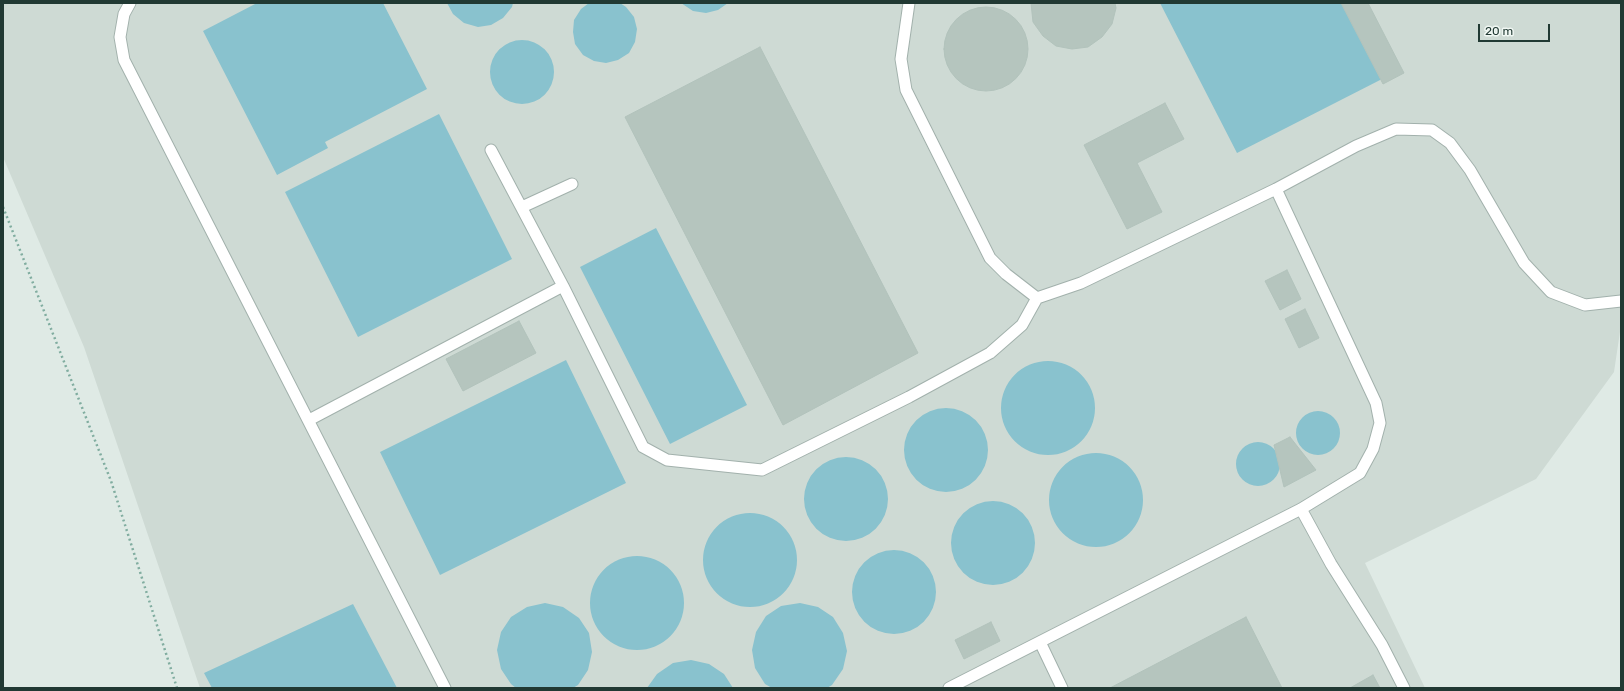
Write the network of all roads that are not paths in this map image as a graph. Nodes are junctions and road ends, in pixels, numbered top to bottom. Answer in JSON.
{"nodes":[{"id":1,"x":130,"y":3,"type":"edge"},
{"id":2,"x":909,"y":3,"type":"edge"},
{"id":3,"x":491,"y":150,"type":"dead end"},
{"id":4,"x":572,"y":184,"type":"dead end"},
{"id":5,"x":1276,"y":189,"type":"junction"},
{"id":6,"x":522,"y":207,"type":"junction"},
{"id":7,"x":563,"y":286,"type":"junction"},
{"id":8,"x":1037,"y":298,"type":"junction"},
{"id":9,"x":1621,"y":301,"type":"edge"},
{"id":10,"x":309,"y":420,"type":"junction"},
{"id":11,"x":1301,"y":509,"type":"junction"},
{"id":12,"x":1040,"y":642,"type":"junction"},
{"id":13,"x":445,"y":688,"type":"edge"},
{"id":14,"x":949,"y":688,"type":"edge"},
{"id":15,"x":1062,"y":688,"type":"edge"},
{"id":16,"x":1404,"y":688,"type":"edge"}],
"edges":[{"from":1,"to":10,"type":"lane"},
{"from":2,"to":8,"type":"lane"},
{"from":3,"to":6,"type":"lane"},
{"from":4,"to":6,"type":"lane"},
{"from":5,"to":8,"type":"lane"},
{"from":5,"to":9,"type":"lane"},
{"from":5,"to":11,"type":"lane"},
{"from":6,"to":7,"type":"lane"},
{"from":7,"to":8,"type":"lane"},
{"from":7,"to":10,"type":"lane"},
{"from":10,"to":13,"type":"lane"},
{"from":11,"to":12,"type":"lane"},
{"from":11,"to":16,"type":"lane"},
{"from":12,"to":14,"type":"lane"},
{"from":12,"to":15,"type":"lane"}]}
